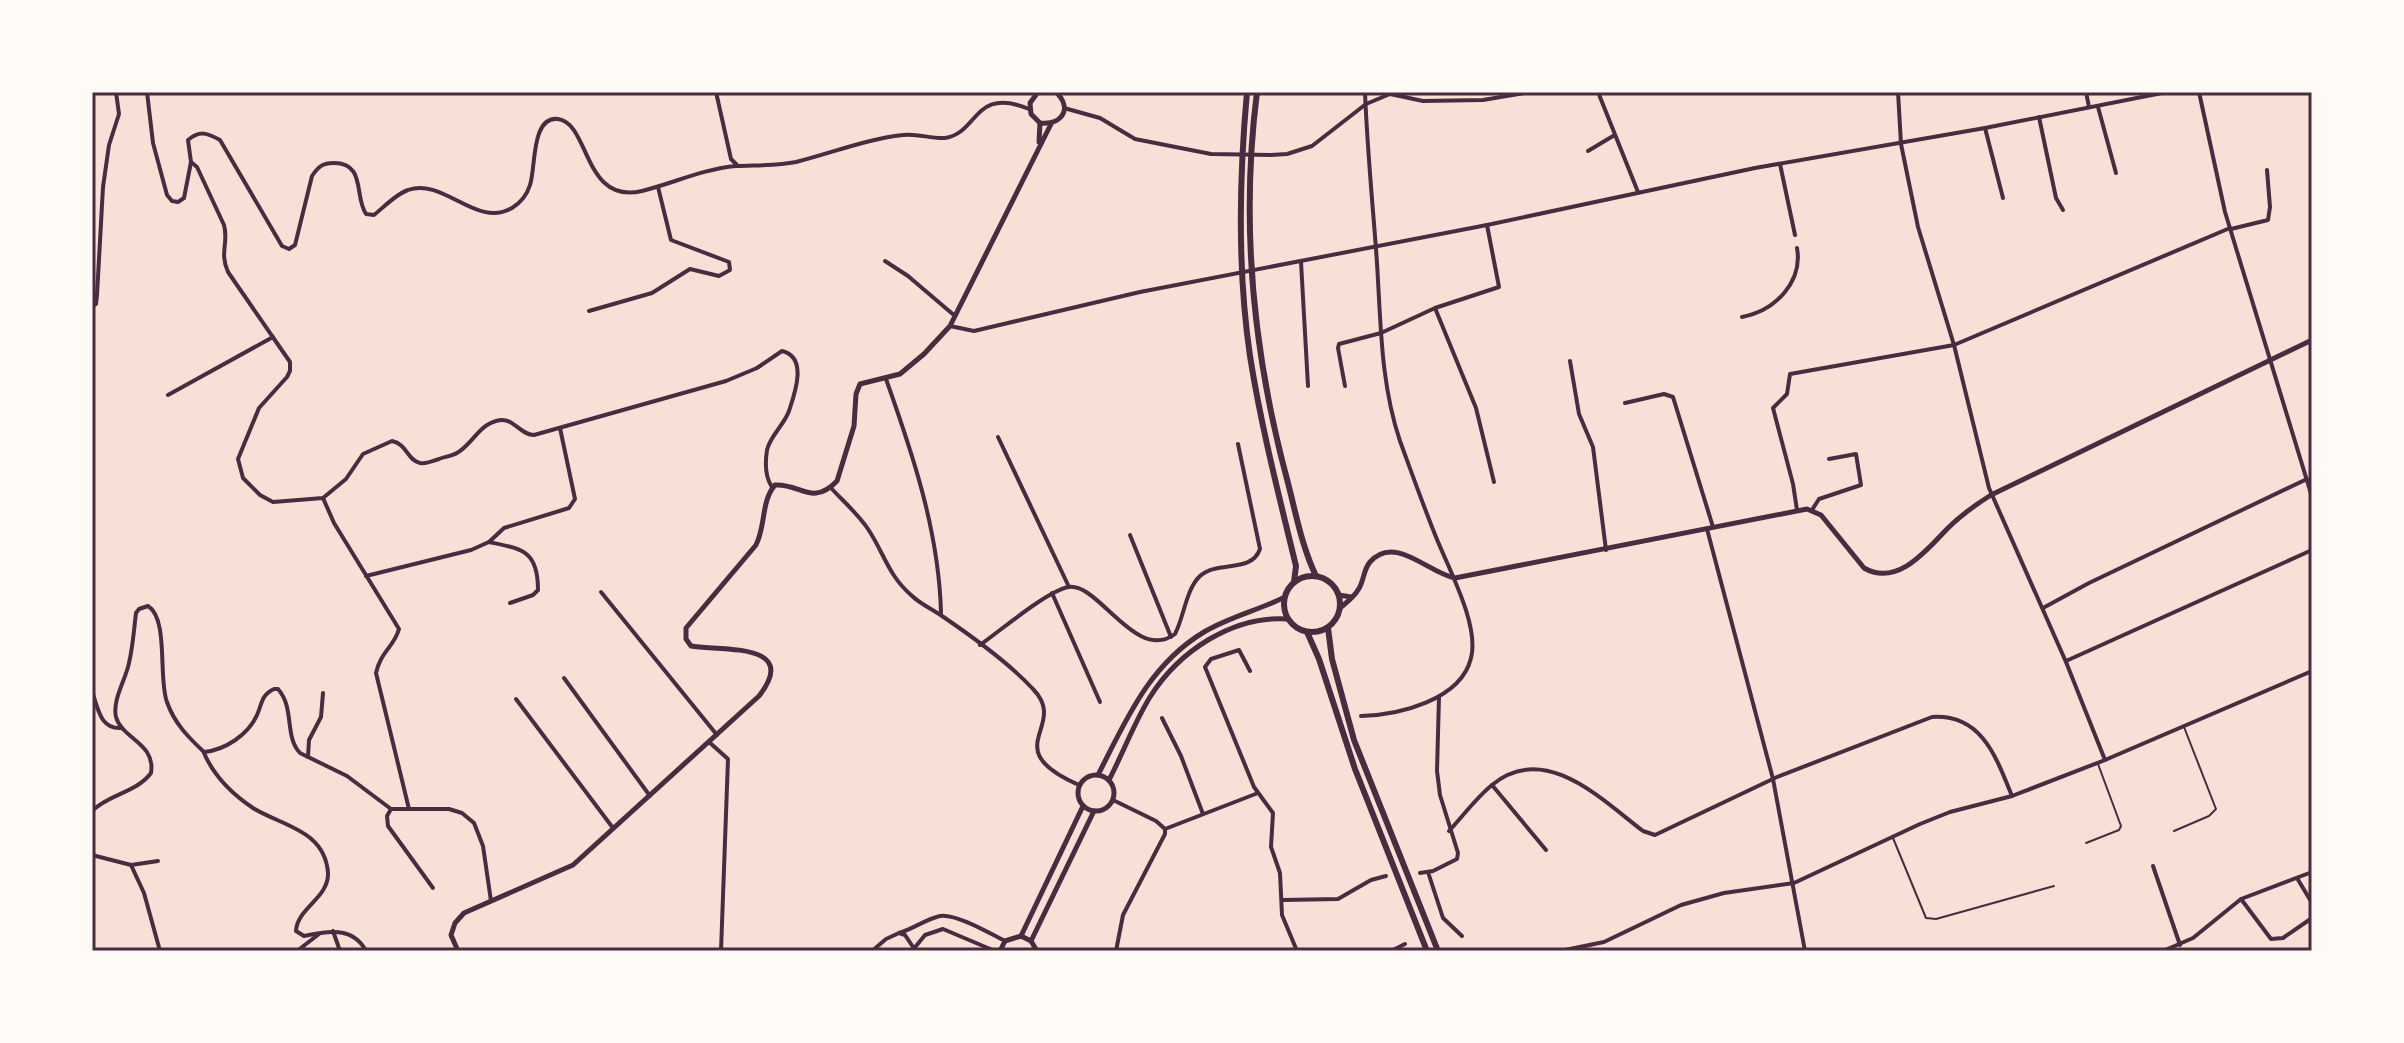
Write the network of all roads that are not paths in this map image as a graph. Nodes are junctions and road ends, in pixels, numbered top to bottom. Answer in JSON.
{"nodes":[{"id":1,"x":116,"y":92,"type":"edge"},
{"id":2,"x":147,"y":92,"type":"edge"},
{"id":3,"x":716,"y":92,"type":"edge"},
{"id":4,"x":1056,"y":92,"type":"edge"},
{"id":5,"x":1247,"y":92,"type":"edge"},
{"id":6,"x":1257,"y":92,"type":"edge"},
{"id":7,"x":1365,"y":92,"type":"edge"},
{"id":8,"x":1531,"y":92,"type":"edge"},
{"id":9,"x":1598,"y":92,"type":"edge"},
{"id":10,"x":1898,"y":92,"type":"edge"},
{"id":11,"x":2086,"y":92,"type":"edge"},
{"id":12,"x":2167,"y":92,"type":"edge"},
{"id":13,"x":2199,"y":92,"type":"edge"},
{"id":14,"x":1035,"y":93,"type":"edge"},
{"id":15,"x":1366,"y":104,"type":"junction"},
{"id":16,"x":2089,"y":107,"type":"junction"},
{"id":17,"x":2098,"y":107,"type":"junction"},
{"id":18,"x":1064,"y":108,"type":"junction"},
{"id":19,"x":1029,"y":109,"type":"junction"},
{"id":20,"x":2039,"y":117,"type":"junction"},
{"id":21,"x":1040,"y":123,"type":"junction"},
{"id":22,"x":1051,"y":124,"type":"junction"},
{"id":23,"x":1985,"y":128,"type":"junction"},
{"id":24,"x":1614,"y":135,"type":"junction"},
{"id":25,"x":1901,"y":144,"type":"junction"},
{"id":26,"x":1039,"y":148,"type":"junction"},
{"id":27,"x":1588,"y":151,"type":"dead end"},
{"id":28,"x":191,"y":162,"type":"junction"},
{"id":29,"x":1780,"y":164,"type":"junction"},
{"id":30,"x":738,"y":166,"type":"junction"},
{"id":31,"x":2267,"y":170,"type":"dead end"},
{"id":32,"x":2116,"y":173,"type":"dead end"},
{"id":33,"x":658,"y":187,"type":"junction"},
{"id":34,"x":1638,"y":192,"type":"junction"},
{"id":35,"x":2003,"y":198,"type":"dead end"},
{"id":36,"x":2063,"y":210,"type":"dead end"},
{"id":37,"x":1244,"y":212,"type":"junction"},
{"id":38,"x":1487,"y":225,"type":"junction"},
{"id":39,"x":2231,"y":228,"type":"junction"},
{"id":40,"x":1795,"y":235,"type":"dead end"},
{"id":41,"x":1376,"y":247,"type":"junction"},
{"id":42,"x":1797,"y":248,"type":"dead end"},
{"id":43,"x":885,"y":261,"type":"dead end"},
{"id":44,"x":1301,"y":262,"type":"junction"},
{"id":45,"x":92,"y":307,"type":"edge"},
{"id":46,"x":1435,"y":308,"type":"junction"},
{"id":47,"x":589,"y":311,"type":"dead end"},
{"id":48,"x":955,"y":316,"type":"junction"},
{"id":49,"x":1742,"y":317,"type":"dead end"},
{"id":50,"x":950,"y":326,"type":"junction"},
{"id":51,"x":1381,"y":333,"type":"junction"},
{"id":52,"x":273,"y":337,"type":"junction"},
{"id":53,"x":2312,"y":340,"type":"edge"},
{"id":54,"x":1954,"y":345,"type":"junction"},
{"id":55,"x":2271,"y":360,"type":"junction"},
{"id":56,"x":1570,"y":361,"type":"dead end"},
{"id":57,"x":886,"y":379,"type":"junction"},
{"id":58,"x":1308,"y":386,"type":"dead end"},
{"id":59,"x":1345,"y":386,"type":"dead end"},
{"id":60,"x":168,"y":395,"type":"dead end"},
{"id":61,"x":1625,"y":403,"type":"dead end"},
{"id":62,"x":560,"y":428,"type":"junction"},
{"id":63,"x":998,"y":437,"type":"dead end"},
{"id":64,"x":1238,"y":444,"type":"dead end"},
{"id":65,"x":1829,"y":459,"type":"dead end"},
{"id":66,"x":2307,"y":479,"type":"junction"},
{"id":67,"x":1494,"y":482,"type":"dead end"},
{"id":68,"x":772,"y":487,"type":"junction"},
{"id":69,"x":831,"y":488,"type":"junction"},
{"id":70,"x":1991,"y":495,"type":"junction"},
{"id":71,"x":2312,"y":497,"type":"edge"},
{"id":72,"x":323,"y":498,"type":"junction"},
{"id":73,"x":1797,"y":510,"type":"junction"},
{"id":74,"x":1812,"y":510,"type":"junction"},
{"id":75,"x":1710,"y":528,"type":"junction"},
{"id":76,"x":1130,"y":535,"type":"dead end"},
{"id":77,"x":489,"y":542,"type":"junction"},
{"id":78,"x":1606,"y":550,"type":"junction"},
{"id":79,"x":2312,"y":550,"type":"edge"},
{"id":80,"x":366,"y":576,"type":"junction"},
{"id":81,"x":1316,"y":576,"type":"junction"},
{"id":82,"x":1455,"y":578,"type":"junction"},
{"id":83,"x":1294,"y":582,"type":"junction"},
{"id":84,"x":1069,"y":587,"type":"junction"},
{"id":85,"x":601,"y":592,"type":"dead end"},
{"id":86,"x":1052,"y":593,"type":"junction"},
{"id":87,"x":1339,"y":595,"type":"junction"},
{"id":88,"x":1285,"y":597,"type":"junction"},
{"id":89,"x":1352,"y":597,"type":"junction"},
{"id":90,"x":510,"y":603,"type":"dead end"},
{"id":91,"x":1340,"y":608,"type":"junction"},
{"id":92,"x":2043,"y":608,"type":"junction"},
{"id":93,"x":941,"y":615,"type":"junction"},
{"id":94,"x":1288,"y":619,"type":"junction"},
{"id":95,"x":1328,"y":628,"type":"junction"},
{"id":96,"x":1307,"y":632,"type":"junction"},
{"id":97,"x":1171,"y":637,"type":"junction"},
{"id":98,"x":980,"y":645,"type":"junction"},
{"id":99,"x":2066,"y":662,"type":"junction"},
{"id":100,"x":1250,"y":671,"type":"dead end"},
{"id":101,"x":2312,"y":671,"type":"edge"},
{"id":102,"x":564,"y":678,"type":"dead end"},
{"id":103,"x":92,"y":691,"type":"edge"},
{"id":104,"x":323,"y":693,"type":"dead end"},
{"id":105,"x":1439,"y":697,"type":"junction"},
{"id":106,"x":516,"y":699,"type":"dead end"},
{"id":107,"x":1100,"y":702,"type":"dead end"},
{"id":108,"x":1361,"y":716,"type":"dead end"},
{"id":109,"x":1162,"y":718,"type":"dead end"},
{"id":110,"x":2183,"y":726,"type":"junction"},
{"id":111,"x":123,"y":728,"type":"junction"},
{"id":112,"x":717,"y":735,"type":"junction"},
{"id":113,"x":709,"y":742,"type":"junction"},
{"id":114,"x":204,"y":752,"type":"junction"},
{"id":115,"x":308,"y":757,"type":"junction"},
{"id":116,"x":2105,"y":760,"type":"junction"},
{"id":117,"x":2098,"y":763,"type":"junction"},
{"id":118,"x":1098,"y":775,"type":"junction"},
{"id":119,"x":1773,"y":779,"type":"junction"},
{"id":120,"x":1109,"y":780,"type":"junction"},
{"id":121,"x":1079,"y":785,"type":"junction"},
{"id":122,"x":1492,"y":785,"type":"junction"},
{"id":123,"x":1258,"y":793,"type":"junction"},
{"id":124,"x":650,"y":796,"type":"junction"},
{"id":125,"x":2012,"y":796,"type":"junction"},
{"id":126,"x":1113,"y":800,"type":"junction"},
{"id":127,"x":1083,"y":806,"type":"junction"},
{"id":128,"x":391,"y":809,"type":"junction"},
{"id":129,"x":409,"y":809,"type":"junction"},
{"id":130,"x":92,"y":811,"type":"edge"},
{"id":131,"x":1094,"y":811,"type":"junction"},
{"id":132,"x":1203,"y":814,"type":"junction"},
{"id":133,"x":613,"y":829,"type":"junction"},
{"id":134,"x":1165,"y":829,"type":"junction"},
{"id":135,"x":1449,"y":831,"type":"junction"},
{"id":136,"x":2174,"y":831,"type":"dead end"},
{"id":137,"x":1893,"y":837,"type":"junction"},
{"id":138,"x":2086,"y":843,"type":"dead end"},
{"id":139,"x":1546,"y":850,"type":"dead end"},
{"id":140,"x":92,"y":855,"type":"edge"},
{"id":141,"x":158,"y":861,"type":"dead end"},
{"id":142,"x":131,"y":865,"type":"junction"},
{"id":143,"x":2153,"y":866,"type":"dead end"},
{"id":144,"x":1428,"y":872,"type":"junction"},
{"id":145,"x":2312,"y":872,"type":"edge"},
{"id":146,"x":1420,"y":873,"type":"dead end"},
{"id":147,"x":1386,"y":876,"type":"dead end"},
{"id":148,"x":2297,"y":877,"type":"junction"},
{"id":149,"x":1794,"y":883,"type":"junction"},
{"id":150,"x":2054,"y":886,"type":"dead end"},
{"id":151,"x":433,"y":888,"type":"dead end"},
{"id":152,"x":2241,"y":899,"type":"junction"},
{"id":153,"x":1282,"y":900,"type":"junction"},
{"id":154,"x":491,"y":901,"type":"junction"},
{"id":155,"x":2312,"y":903,"type":"edge"},
{"id":156,"x":2312,"y":918,"type":"edge"},
{"id":157,"x":333,"y":931,"type":"junction"},
{"id":158,"x":321,"y":933,"type":"junction"},
{"id":159,"x":899,"y":933,"type":"junction"},
{"id":160,"x":1021,"y":936,"type":"junction"},
{"id":161,"x":1462,"y":936,"type":"dead end"},
{"id":162,"x":1005,"y":941,"type":"junction"},
{"id":163,"x":1031,"y":941,"type":"junction"},
{"id":164,"x":1405,"y":944,"type":"dead end"},
{"id":165,"x":2180,"y":945,"type":"junction"},
{"id":166,"x":912,"y":949,"type":"edge"},
{"id":167,"x":874,"y":950,"type":"edge"},
{"id":168,"x":160,"y":951,"type":"edge"},
{"id":169,"x":297,"y":951,"type":"edge"},
{"id":170,"x":340,"y":951,"type":"edge"},
{"id":171,"x":366,"y":951,"type":"edge"},
{"id":172,"x":458,"y":951,"type":"edge"},
{"id":173,"x":721,"y":951,"type":"edge"},
{"id":174,"x":998,"y":951,"type":"edge"},
{"id":175,"x":1037,"y":951,"type":"edge"},
{"id":176,"x":1116,"y":951,"type":"edge"},
{"id":177,"x":1297,"y":951,"type":"edge"},
{"id":178,"x":1391,"y":951,"type":"edge"},
{"id":179,"x":1427,"y":951,"type":"edge"},
{"id":180,"x":1438,"y":951,"type":"edge"},
{"id":181,"x":1560,"y":951,"type":"edge"},
{"id":182,"x":1805,"y":951,"type":"edge"},
{"id":183,"x":2163,"y":951,"type":"edge"}],
"edges":[{"from":1,"to":45,"type":"street"},
{"from":2,"to":28,"type":"street"},
{"from":3,"to":30,"type":"street"},
{"from":4,"to":18,"type":"street"},
{"from":5,"to":37,"type":"main road"},
{"from":6,"to":37,"type":"main road"},
{"from":7,"to":15,"type":"street"},
{"from":8,"to":15,"type":"street"},
{"from":9,"to":24,"type":"street"},
{"from":10,"to":25,"type":"street"},
{"from":11,"to":16,"type":"street"},
{"from":12,"to":17,"type":"street"},
{"from":13,"to":39,"type":"street"},
{"from":14,"to":19,"type":"street"},
{"from":15,"to":18,"type":"street"},
{"from":15,"to":41,"type":"street"},
{"from":16,"to":17,"type":"street"},
{"from":16,"to":20,"type":"street"},
{"from":17,"to":32,"type":"street"},
{"from":18,"to":22,"type":"street"},
{"from":19,"to":21,"type":"street"},
{"from":19,"to":30,"type":"street"},
{"from":20,"to":23,"type":"street"},
{"from":20,"to":36,"type":"street"},
{"from":21,"to":22,"type":"street"},
{"from":21,"to":26,"type":"street"},
{"from":22,"to":26,"type":"street"},
{"from":23,"to":25,"type":"street"},
{"from":23,"to":35,"type":"street"},
{"from":24,"to":27,"type":"street"},
{"from":24,"to":34,"type":"street"},
{"from":25,"to":29,"type":"street"},
{"from":25,"to":54,"type":"street"},
{"from":26,"to":48,"type":"street"},
{"from":28,"to":33,"type":"street"},
{"from":28,"to":52,"type":"street"},
{"from":29,"to":34,"type":"street"},
{"from":29,"to":40,"type":"street"},
{"from":30,"to":33,"type":"street"},
{"from":31,"to":39,"type":"street"},
{"from":33,"to":47,"type":"street"},
{"from":34,"to":38,"type":"street"},
{"from":37,"to":81,"type":"main road"},
{"from":37,"to":83,"type":"main road"},
{"from":38,"to":41,"type":"street"},
{"from":38,"to":46,"type":"street"},
{"from":39,"to":54,"type":"street"},
{"from":39,"to":55,"type":"street"},
{"from":41,"to":44,"type":"street"},
{"from":41,"to":51,"type":"street"},
{"from":42,"to":49,"type":"street"},
{"from":43,"to":48,"type":"street"},
{"from":44,"to":50,"type":"street"},
{"from":44,"to":58,"type":"street"},
{"from":46,"to":51,"type":"street"},
{"from":46,"to":67,"type":"street"},
{"from":48,"to":50,"type":"street"},
{"from":50,"to":57,"type":"street"},
{"from":51,"to":59,"type":"street"},
{"from":51,"to":82,"type":"street"},
{"from":52,"to":60,"type":"street"},
{"from":52,"to":72,"type":"street"},
{"from":53,"to":55,"type":"street"},
{"from":54,"to":70,"type":"street"},
{"from":54,"to":73,"type":"street"},
{"from":55,"to":66,"type":"street"},
{"from":55,"to":70,"type":"street"},
{"from":56,"to":78,"type":"street"},
{"from":57,"to":69,"type":"street"},
{"from":57,"to":93,"type":"street"},
{"from":61,"to":75,"type":"street"},
{"from":62,"to":68,"type":"street"},
{"from":62,"to":72,"type":"street"},
{"from":62,"to":77,"type":"street"},
{"from":63,"to":84,"type":"street"},
{"from":64,"to":97,"type":"street"},
{"from":65,"to":74,"type":"street"},
{"from":66,"to":71,"type":"street"},
{"from":66,"to":92,"type":"street"},
{"from":68,"to":69,"type":"street"},
{"from":68,"to":112,"type":"street"},
{"from":69,"to":93,"type":"street"},
{"from":70,"to":74,"type":"street"},
{"from":70,"to":92,"type":"street"},
{"from":72,"to":80,"type":"street"},
{"from":73,"to":74,"type":"street"},
{"from":73,"to":75,"type":"street"},
{"from":75,"to":78,"type":"street"},
{"from":75,"to":119,"type":"street"},
{"from":76,"to":97,"type":"street"},
{"from":77,"to":80,"type":"street"},
{"from":77,"to":90,"type":"street"},
{"from":78,"to":82,"type":"street"},
{"from":79,"to":99,"type":"street"},
{"from":80,"to":129,"type":"street"},
{"from":81,"to":83,"type":"main road"},
{"from":81,"to":87,"type":"main road"},
{"from":82,"to":89,"type":"street"},
{"from":82,"to":105,"type":"street"},
{"from":83,"to":88,"type":"main road"},
{"from":84,"to":86,"type":"street"},
{"from":84,"to":97,"type":"street"},
{"from":85,"to":112,"type":"street"},
{"from":86,"to":98,"type":"street"},
{"from":86,"to":107,"type":"street"},
{"from":87,"to":89,"type":"street"},
{"from":87,"to":91,"type":"main road"},
{"from":88,"to":94,"type":"main road"},
{"from":88,"to":118,"type":"street"},
{"from":89,"to":91,"type":"street"},
{"from":91,"to":95,"type":"main road"},
{"from":92,"to":99,"type":"street"},
{"from":93,"to":98,"type":"street"},
{"from":94,"to":96,"type":"main road"},
{"from":94,"to":120,"type":"street"},
{"from":95,"to":96,"type":"main road"},
{"from":95,"to":180,"type":"main road"},
{"from":96,"to":179,"type":"main road"},
{"from":98,"to":121,"type":"street"},
{"from":99,"to":116,"type":"street"},
{"from":100,"to":123,"type":"street"},
{"from":101,"to":110,"type":"street"},
{"from":102,"to":124,"type":"street"},
{"from":103,"to":111,"type":"street"},
{"from":104,"to":115,"type":"street"},
{"from":105,"to":108,"type":"street"},
{"from":105,"to":135,"type":"street"},
{"from":106,"to":133,"type":"street"},
{"from":109,"to":132,"type":"street"},
{"from":110,"to":116,"type":"street"},
{"from":110,"to":136,"type":"lane"},
{"from":111,"to":114,"type":"street"},
{"from":111,"to":130,"type":"street"},
{"from":112,"to":113,"type":"street"},
{"from":113,"to":124,"type":"street"},
{"from":113,"to":173,"type":"street"},
{"from":114,"to":115,"type":"street"},
{"from":114,"to":158,"type":"street"},
{"from":115,"to":128,"type":"street"},
{"from":116,"to":117,"type":"street"},
{"from":117,"to":125,"type":"street"},
{"from":117,"to":138,"type":"lane"},
{"from":118,"to":120,"type":"street"},
{"from":118,"to":121,"type":"street"},
{"from":119,"to":122,"type":"street"},
{"from":119,"to":125,"type":"street"},
{"from":119,"to":149,"type":"street"},
{"from":120,"to":126,"type":"street"},
{"from":121,"to":127,"type":"street"},
{"from":122,"to":135,"type":"street"},
{"from":122,"to":139,"type":"street"},
{"from":123,"to":132,"type":"street"},
{"from":123,"to":153,"type":"street"},
{"from":124,"to":133,"type":"street"},
{"from":125,"to":137,"type":"street"},
{"from":126,"to":131,"type":"street"},
{"from":126,"to":134,"type":"street"},
{"from":127,"to":131,"type":"street"},
{"from":127,"to":160,"type":"street"},
{"from":128,"to":129,"type":"street"},
{"from":128,"to":151,"type":"street"},
{"from":129,"to":154,"type":"street"},
{"from":131,"to":163,"type":"street"},
{"from":132,"to":134,"type":"street"},
{"from":133,"to":154,"type":"street"},
{"from":134,"to":176,"type":"street"},
{"from":135,"to":144,"type":"street"},
{"from":137,"to":149,"type":"street"},
{"from":137,"to":150,"type":"lane"},
{"from":140,"to":142,"type":"street"},
{"from":141,"to":142,"type":"street"},
{"from":142,"to":168,"type":"street"},
{"from":143,"to":165,"type":"street"},
{"from":144,"to":146,"type":"street"},
{"from":144,"to":161,"type":"street"},
{"from":145,"to":148,"type":"street"},
{"from":147,"to":153,"type":"street"},
{"from":148,"to":152,"type":"street"},
{"from":148,"to":155,"type":"street"},
{"from":149,"to":181,"type":"street"},
{"from":149,"to":182,"type":"street"},
{"from":152,"to":156,"type":"street"},
{"from":152,"to":165,"type":"street"},
{"from":153,"to":177,"type":"street"},
{"from":154,"to":172,"type":"street"},
{"from":157,"to":158,"type":"street"},
{"from":157,"to":170,"type":"street"},
{"from":157,"to":171,"type":"street"},
{"from":158,"to":169,"type":"street"},
{"from":159,"to":162,"type":"street"},
{"from":159,"to":166,"type":"street"},
{"from":159,"to":167,"type":"street"},
{"from":160,"to":162,"type":"street"},
{"from":160,"to":163,"type":"street"},
{"from":162,"to":174,"type":"street"},
{"from":163,"to":175,"type":"street"},
{"from":164,"to":178,"type":"street"},
{"from":165,"to":183,"type":"street"},
{"from":166,"to":174,"type":"street"}]}
